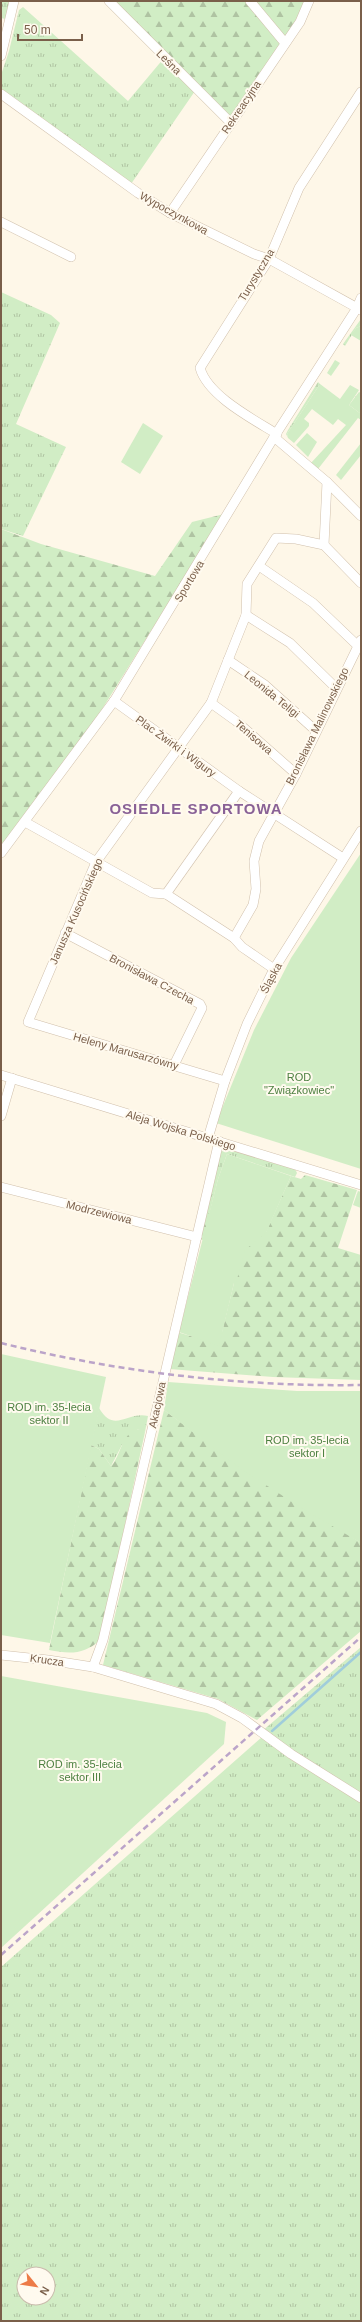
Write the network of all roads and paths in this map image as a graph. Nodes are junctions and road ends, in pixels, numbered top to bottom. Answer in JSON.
{"nodes":[{"id":1,"x":14,"y":1,"type":"edge"},
{"id":2,"x":109,"y":1,"type":"edge"},
{"id":3,"x":250,"y":1,"type":"edge"},
{"id":4,"x":309,"y":1,"type":"edge"},
{"id":5,"x":285,"y":43,"type":"junction"},
{"id":6,"x":1,"y":56,"type":"edge"},
{"id":7,"x":361,"y":92,"type":"edge"},
{"id":8,"x":1,"y":94,"type":"edge"},
{"id":9,"x":230,"y":122,"type":"junction"},
{"id":10,"x":170,"y":213,"type":"junction"},
{"id":11,"x":1,"y":222,"type":"edge"},
{"id":12,"x":71,"y":257,"type":"dead end"},
{"id":13,"x":268,"y":258,"type":"junction"},
{"id":14,"x":361,"y":298,"type":"edge"},
{"id":15,"x":359,"y":309,"type":"edge"},
{"id":16,"x":275,"y":436,"type":"junction"},
{"id":17,"x":327,"y":482,"type":"junction"},
{"id":18,"x":361,"y":516,"type":"edge"},
{"id":19,"x":324,"y":545,"type":"junction"},
{"id":20,"x":259,"y":566,"type":"junction"},
{"id":21,"x":361,"y":583,"type":"edge"},
{"id":22,"x":246,"y":615,"type":"junction"},
{"id":23,"x":359,"y":642,"type":"edge"},
{"id":24,"x":228,"y":660,"type":"junction"},
{"id":25,"x":336,"y":688,"type":"junction"},
{"id":26,"x":114,"y":701,"type":"junction"},
{"id":27,"x":211,"y":702,"type":"junction"},
{"id":28,"x":315,"y":730,"type":"junction"},
{"id":29,"x":178,"y":747,"type":"junction"},
{"id":30,"x":296,"y":774,"type":"junction"},
{"id":31,"x":239,"y":791,"type":"junction"},
{"id":32,"x":274,"y":813,"type":"junction"},
{"id":33,"x":25,"y":822,"type":"junction"},
{"id":34,"x":361,"y":831,"type":"edge"},
{"id":35,"x":1,"y":853,"type":"edge"},
{"id":36,"x":343,"y":858,"type":"junction"},
{"id":37,"x":96,"y":862,"type":"junction"},
{"id":38,"x":166,"y":894,"type":"junction"},
{"id":39,"x":65,"y":933,"type":"junction"},
{"id":40,"x":234,"y":938,"type":"junction"},
{"id":41,"x":274,"y":969,"type":"junction"},
{"id":42,"x":28,"y":1022,"type":"joint"},
{"id":43,"x":174,"y":1065,"type":"junction"},
{"id":44,"x":1,"y":1075,"type":"edge"},
{"id":45,"x":12,"y":1078,"type":"junction"},
{"id":46,"x":225,"y":1081,"type":"junction"},
{"id":47,"x":1,"y":1116,"type":"edge"},
{"id":48,"x":208,"y":1138,"type":"junction"},
{"id":49,"x":219,"y":1141,"type":"junction"},
{"id":50,"x":361,"y":1185,"type":"edge"},
{"id":51,"x":1,"y":1187,"type":"edge"},
{"id":52,"x":197,"y":1237,"type":"junction"},
{"id":53,"x":1,"y":1655,"type":"edge"},
{"id":54,"x":93,"y":1667,"type":"junction"},
{"id":55,"x":361,"y":1798,"type":"edge"}],
"edges":[{"from":1,"to":6,"type":"street"},
{"from":2,"to":9,"type":"street","name":"Leśna"},
{"from":3,"to":5,"type":"street"},
{"from":4,"to":5,"type":"street","name":"Rekreacyjna"},
{"from":5,"to":9,"type":"street","name":"Rekreacyjna"},
{"from":7,"to":13,"type":"street","name":"Turystyczna"},
{"from":8,"to":10,"type":"street","name":"Wypoczynkowa"},
{"from":9,"to":10,"type":"street","name":"Rekreacyjna"},
{"from":10,"to":13,"type":"street","name":"Wypoczynkowa"},
{"from":11,"to":12,"type":"street"},
{"from":13,"to":15,"type":"street","name":"Wypoczynkowa"},
{"from":13,"to":16,"type":"street","name":"Turystyczna"},
{"from":14,"to":15,"type":"street","name":"Sportowa"},
{"from":15,"to":16,"type":"street","name":"Sportowa"},
{"from":16,"to":17,"type":"street"},
{"from":16,"to":26,"type":"street","name":"Sportowa"},
{"from":17,"to":18,"type":"street"},
{"from":17,"to":19,"type":"street"},
{"from":19,"to":20,"type":"street","name":"Janusza Kusocińskiego"},
{"from":19,"to":21,"type":"street"},
{"from":20,"to":22,"type":"street","name":"Janusza Kusocińskiego"},
{"from":20,"to":23,"type":"street"},
{"from":22,"to":24,"type":"street","name":"Janusza Kusocińskiego"},
{"from":22,"to":25,"type":"street"},
{"from":23,"to":25,"type":"street","name":"Bronisława Malinowskiego"},
{"from":24,"to":27,"type":"street","name":"Janusza Kusocińskiego"},
{"from":24,"to":28,"type":"street","name":"Leonida Teligi"},
{"from":25,"to":28,"type":"street","name":"Bronisława Malinowskiego"},
{"from":26,"to":29,"type":"street","name":"Plac Żwirki i Wigury"},
{"from":26,"to":33,"type":"street","name":"Sportowa"},
{"from":27,"to":29,"type":"street","name":"Janusza Kusocińskiego"},
{"from":27,"to":30,"type":"street","name":"Tenisowa"},
{"from":28,"to":30,"type":"street","name":"Bronisława Malinowskiego"},
{"from":29,"to":31,"type":"street","name":"Plac Żwirki i Wigury"},
{"from":29,"to":37,"type":"street","name":"Janusza Kusocińskiego"},
{"from":30,"to":32,"type":"street","name":"Bronisława Malinowskiego"},
{"from":31,"to":32,"type":"street","name":"Plac Żwirki i Wigury"},
{"from":31,"to":38,"type":"street"},
{"from":32,"to":36,"type":"street","name":"Plac Żwirki i Wigury"},
{"from":32,"to":40,"type":"street","name":"Bronisława Malinowskiego"},
{"from":33,"to":35,"type":"street","name":"Sportowa"},
{"from":33,"to":37,"type":"street"},
{"from":34,"to":36,"type":"street","name":"Śląska"},
{"from":36,"to":41,"type":"street","name":"Śląska"},
{"from":37,"to":38,"type":"street"},
{"from":37,"to":39,"type":"street","name":"Janusza Kusocińskiego"},
{"from":38,"to":40,"type":"street"},
{"from":39,"to":42,"type":"street","name":"Janusza Kusocińskiego"},
{"from":39,"to":43,"type":"street","name":"Bronisława Czecha"},
{"from":40,"to":41,"type":"street"},
{"from":41,"to":46,"type":"street","name":"Śląska"},
{"from":42,"to":43,"type":"street","name":"Heleny Marusarzówny"},
{"from":43,"to":46,"type":"street","name":"Heleny Marusarzówny"},
{"from":44,"to":45,"type":"street","name":"Aleja Wojska Polskiego"},
{"from":45,"to":47,"type":"street"},
{"from":45,"to":48,"type":"street","name":"Aleja Wojska Polskiego"},
{"from":46,"to":48,"type":"street","name":"Śląska"},
{"from":48,"to":49,"type":"street","name":"Aleja Wojska Polskiego"},
{"from":49,"to":50,"type":"street","name":"Aleja Wojska Polskiego"},
{"from":49,"to":52,"type":"street","name":"Akacjowa"},
{"from":51,"to":52,"type":"street","name":"Modrzewiowa"},
{"from":52,"to":54,"type":"street","name":"Akacjowa"},
{"from":53,"to":54,"type":"street","name":"Krucza"},
{"from":54,"to":55,"type":"street","name":"Krucza"}]}
